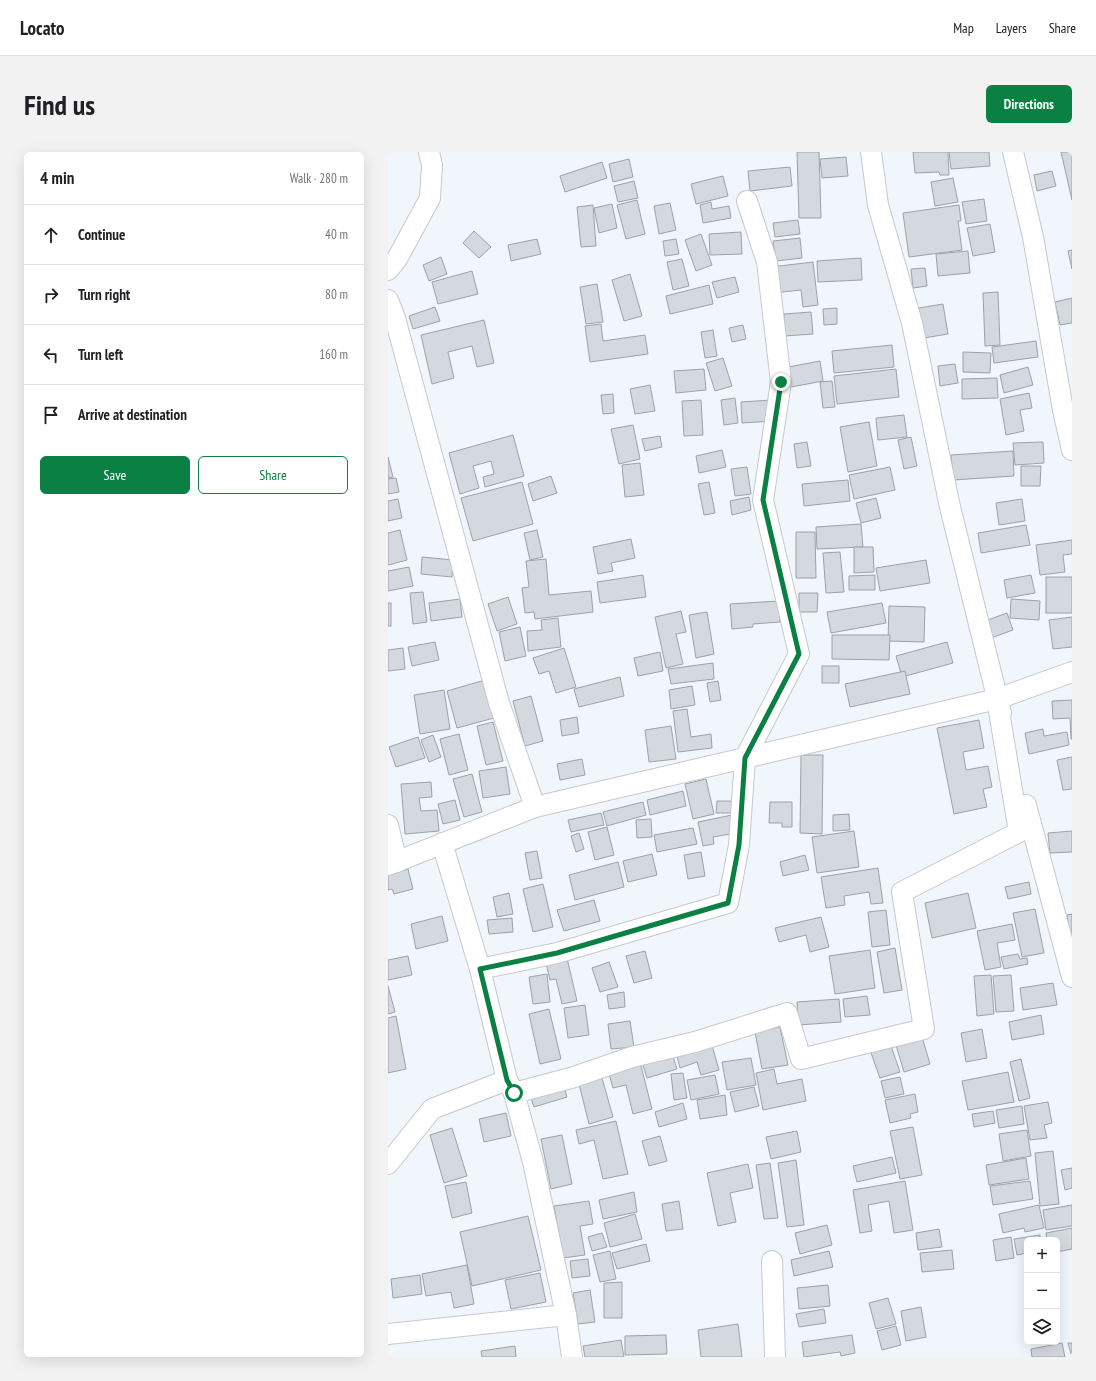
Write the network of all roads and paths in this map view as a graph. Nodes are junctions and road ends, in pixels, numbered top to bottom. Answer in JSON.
{"nodes":[{"id":1,"x":429,"y":152,"type":"edge"},
{"id":2,"x":871,"y":152,"type":"edge"},
{"id":3,"x":1013,"y":152,"type":"edge"},
{"id":4,"x":746,"y":201,"type":"dead end"},
{"id":5,"x":388,"y":270,"type":"edge"},
{"id":6,"x":388,"y":300,"type":"edge"},
{"id":7,"x":1072,"y":450,"type":"edge"},
{"id":8,"x":1072,"y":672,"type":"edge"},
{"id":9,"x":997,"y":699,"type":"junction"},
{"id":10,"x":745,"y":758,"type":"junction"},
{"id":11,"x":535,"y":807,"type":"junction"},
{"id":12,"x":388,"y":825,"type":"edge"},
{"id":13,"x":442,"y":843,"type":"junction"},
{"id":14,"x":393,"y":863,"type":"edge"},
{"id":15,"x":480,"y":969,"type":"junction"},
{"id":16,"x":1072,"y":977,"type":"edge"},
{"id":17,"x":510,"y":1086,"type":"junction"},
{"id":18,"x":388,"y":1164,"type":"edge"},
{"id":19,"x":772,"y":1261,"type":"dead end"},
{"id":20,"x":566,"y":1315,"type":"junction"},
{"id":21,"x":388,"y":1334,"type":"edge"},
{"id":22,"x":572,"y":1357,"type":"edge"},
{"id":23,"x":775,"y":1357,"type":"edge"}],
"edges":[{"from":1,"to":5,"type":"street"},
{"from":2,"to":9,"type":"street"},
{"from":3,"to":7,"type":"street"},
{"from":4,"to":10,"type":"street"},
{"from":6,"to":11,"type":"street"},
{"from":8,"to":9,"type":"street"},
{"from":9,"to":10,"type":"street"},
{"from":9,"to":16,"type":"street"},
{"from":9,"to":17,"type":"street"},
{"from":10,"to":11,"type":"street"},
{"from":10,"to":15,"type":"street"},
{"from":11,"to":13,"type":"street"},
{"from":12,"to":14,"type":"street"},
{"from":13,"to":14,"type":"street"},
{"from":13,"to":15,"type":"street"},
{"from":15,"to":17,"type":"street"},
{"from":17,"to":18,"type":"street"},
{"from":17,"to":20,"type":"street"},
{"from":19,"to":23,"type":"street"},
{"from":20,"to":21,"type":"street"},
{"from":20,"to":22,"type":"street"}]}
